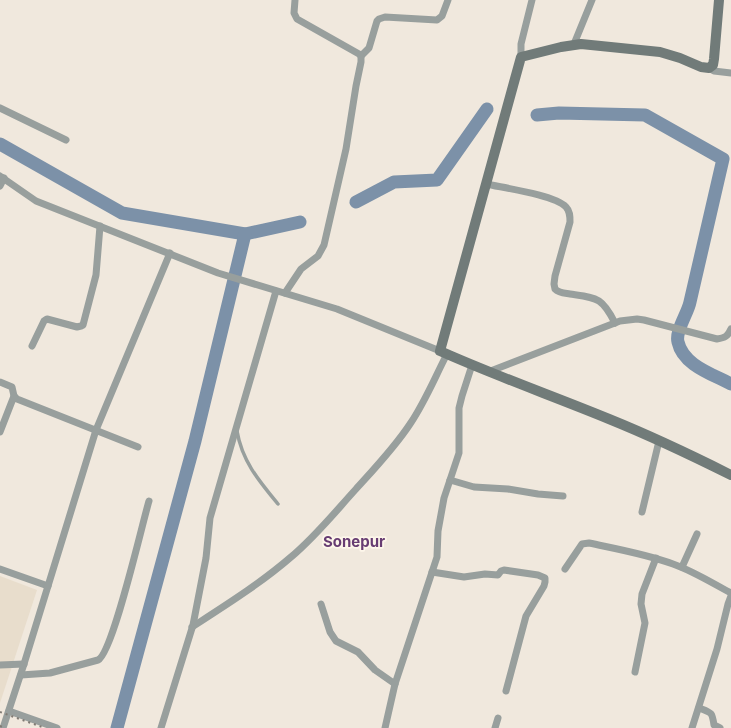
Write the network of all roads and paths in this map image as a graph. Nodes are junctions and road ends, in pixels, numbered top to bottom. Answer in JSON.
{"nodes":[{"id":1,"x":295,"y":0,"type":"edge"},
{"id":2,"x":448,"y":0,"type":"edge"},
{"id":3,"x":532,"y":0,"type":"edge"},
{"id":4,"x":592,"y":0,"type":"edge"},
{"id":5,"x":719,"y":0,"type":"edge"},
{"id":6,"x":574,"y":44,"type":"junction"},
{"id":7,"x":361,"y":56,"type":"junction"},
{"id":8,"x":522,"y":57,"type":"junction"},
{"id":9,"x":709,"y":68,"type":"junction"},
{"id":10,"x":731,"y":73,"type":"edge"},
{"id":11,"x":0,"y":108,"type":"edge"},
{"id":12,"x":66,"y":140,"type":"dead end"},
{"id":13,"x":2,"y":177,"type":"edge"},
{"id":14,"x":486,"y":184,"type":"junction"},
{"id":15,"x":0,"y":186,"type":"edge"},
{"id":16,"x":100,"y":226,"type":"junction"},
{"id":17,"x":170,"y":253,"type":"junction"},
{"id":18,"x":276,"y":291,"type":"junction"},
{"id":19,"x":285,"y":293,"type":"junction"},
{"id":20,"x":615,"y":323,"type":"junction"},
{"id":21,"x":731,"y":329,"type":"edge"},
{"id":22,"x":724,"y":338,"type":"junction"},
{"id":23,"x":731,"y":342,"type":"edge"},
{"id":24,"x":32,"y":346,"type":"dead end"},
{"id":25,"x":443,"y":352,"type":"junction"},
{"id":26,"x":472,"y":365,"type":"junction"},
{"id":27,"x":488,"y":372,"type":"junction"},
{"id":28,"x":0,"y":382,"type":"edge"},
{"id":29,"x":14,"y":396,"type":"junction"},
{"id":30,"x":236,"y":429,"type":"junction"},
{"id":31,"x":96,"y":430,"type":"junction"},
{"id":32,"x":0,"y":432,"type":"edge"},
{"id":33,"x":659,"y":441,"type":"junction"},
{"id":34,"x":138,"y":447,"type":"dead end"},
{"id":35,"x":731,"y":475,"type":"edge"},
{"id":36,"x":450,"y":480,"type":"junction"},
{"id":37,"x":564,"y":496,"type":"dead end"},
{"id":38,"x":149,"y":501,"type":"dead end"},
{"id":39,"x":278,"y":504,"type":"dead end"},
{"id":40,"x":642,"y":512,"type":"dead end"},
{"id":41,"x":697,"y":534,"type":"dead end"},
{"id":42,"x":656,"y":558,"type":"junction"},
{"id":43,"x":682,"y":567,"type":"junction"},
{"id":44,"x":565,"y":568,"type":"dead end"},
{"id":45,"x":0,"y":569,"type":"edge"},
{"id":46,"x":432,"y":572,"type":"junction"},
{"id":47,"x":48,"y":586,"type":"junction"},
{"id":48,"x":731,"y":593,"type":"edge"},
{"id":49,"x":731,"y":596,"type":"edge"},
{"id":50,"x":321,"y":604,"type":"dead end"},
{"id":51,"x":729,"y":605,"type":"edge"},
{"id":52,"x":192,"y":627,"type":"junction"},
{"id":53,"x":24,"y":664,"type":"junction"},
{"id":54,"x":0,"y":665,"type":"edge"},
{"id":55,"x":635,"y":672,"type":"dead end"},
{"id":56,"x":21,"y":675,"type":"junction"},
{"id":57,"x":395,"y":684,"type":"junction"},
{"id":58,"x":506,"y":691,"type":"dead end"},
{"id":59,"x":699,"y":708,"type":"junction"},
{"id":60,"x":9,"y":711,"type":"junction"},
{"id":61,"x":498,"y":718,"type":"dead end"},
{"id":62,"x":3,"y":728,"type":"edge"},
{"id":63,"x":57,"y":728,"type":"edge"},
{"id":64,"x":161,"y":728,"type":"edge"},
{"id":65,"x":386,"y":728,"type":"edge"},
{"id":66,"x":495,"y":728,"type":"edge"},
{"id":67,"x":692,"y":728,"type":"edge"},
{"id":68,"x":720,"y":728,"type":"edge"}],
"edges":[{"from":1,"to":7,"type":"street"},
{"from":2,"to":7,"type":"street"},
{"from":3,"to":8,"type":"street"},
{"from":4,"to":6,"type":"street"},
{"from":5,"to":9,"type":"street"},
{"from":6,"to":8,"type":"street"},
{"from":6,"to":9,"type":"street"},
{"from":7,"to":19,"type":"street"},
{"from":8,"to":14,"type":"street"},
{"from":9,"to":10,"type":"street"},
{"from":11,"to":12,"type":"street"},
{"from":13,"to":15,"type":"street"},
{"from":13,"to":16,"type":"street"},
{"from":14,"to":20,"type":"street"},
{"from":14,"to":25,"type":"street"},
{"from":16,"to":17,"type":"street"},
{"from":16,"to":24,"type":"street"},
{"from":17,"to":18,"type":"street"},
{"from":17,"to":31,"type":"street"},
{"from":18,"to":19,"type":"street"},
{"from":18,"to":30,"type":"street"},
{"from":19,"to":25,"type":"street"},
{"from":20,"to":22,"type":"street"},
{"from":20,"to":27,"type":"street"},
{"from":21,"to":22,"type":"street"},
{"from":22,"to":23,"type":"street"},
{"from":25,"to":26,"type":"street"},
{"from":25,"to":52,"type":"street"},
{"from":26,"to":27,"type":"street"},
{"from":26,"to":36,"type":"street"},
{"from":27,"to":33,"type":"street"},
{"from":28,"to":29,"type":"street"},
{"from":29,"to":31,"type":"street"},
{"from":29,"to":32,"type":"street"},
{"from":30,"to":39,"type":"lane"},
{"from":30,"to":52,"type":"street"},
{"from":31,"to":34,"type":"street"},
{"from":31,"to":47,"type":"street"},
{"from":33,"to":35,"type":"street"},
{"from":33,"to":40,"type":"street"},
{"from":36,"to":37,"type":"street"},
{"from":36,"to":46,"type":"street"},
{"from":38,"to":56,"type":"street"},
{"from":41,"to":43,"type":"street"},
{"from":42,"to":43,"type":"street"},
{"from":42,"to":44,"type":"street"},
{"from":42,"to":55,"type":"street"},
{"from":43,"to":48,"type":"street"},
{"from":45,"to":47,"type":"street"},
{"from":46,"to":57,"type":"street"},
{"from":46,"to":58,"type":"street"},
{"from":47,"to":53,"type":"street"},
{"from":49,"to":51,"type":"street"},
{"from":50,"to":57,"type":"street"},
{"from":51,"to":59,"type":"street"},
{"from":52,"to":64,"type":"street"},
{"from":53,"to":54,"type":"street"},
{"from":53,"to":56,"type":"street"},
{"from":56,"to":60,"type":"street"},
{"from":57,"to":65,"type":"street"},
{"from":59,"to":67,"type":"street"},
{"from":59,"to":68,"type":"street"},
{"from":60,"to":62,"type":"street"},
{"from":60,"to":63,"type":"street"},
{"from":61,"to":66,"type":"street"}]}
